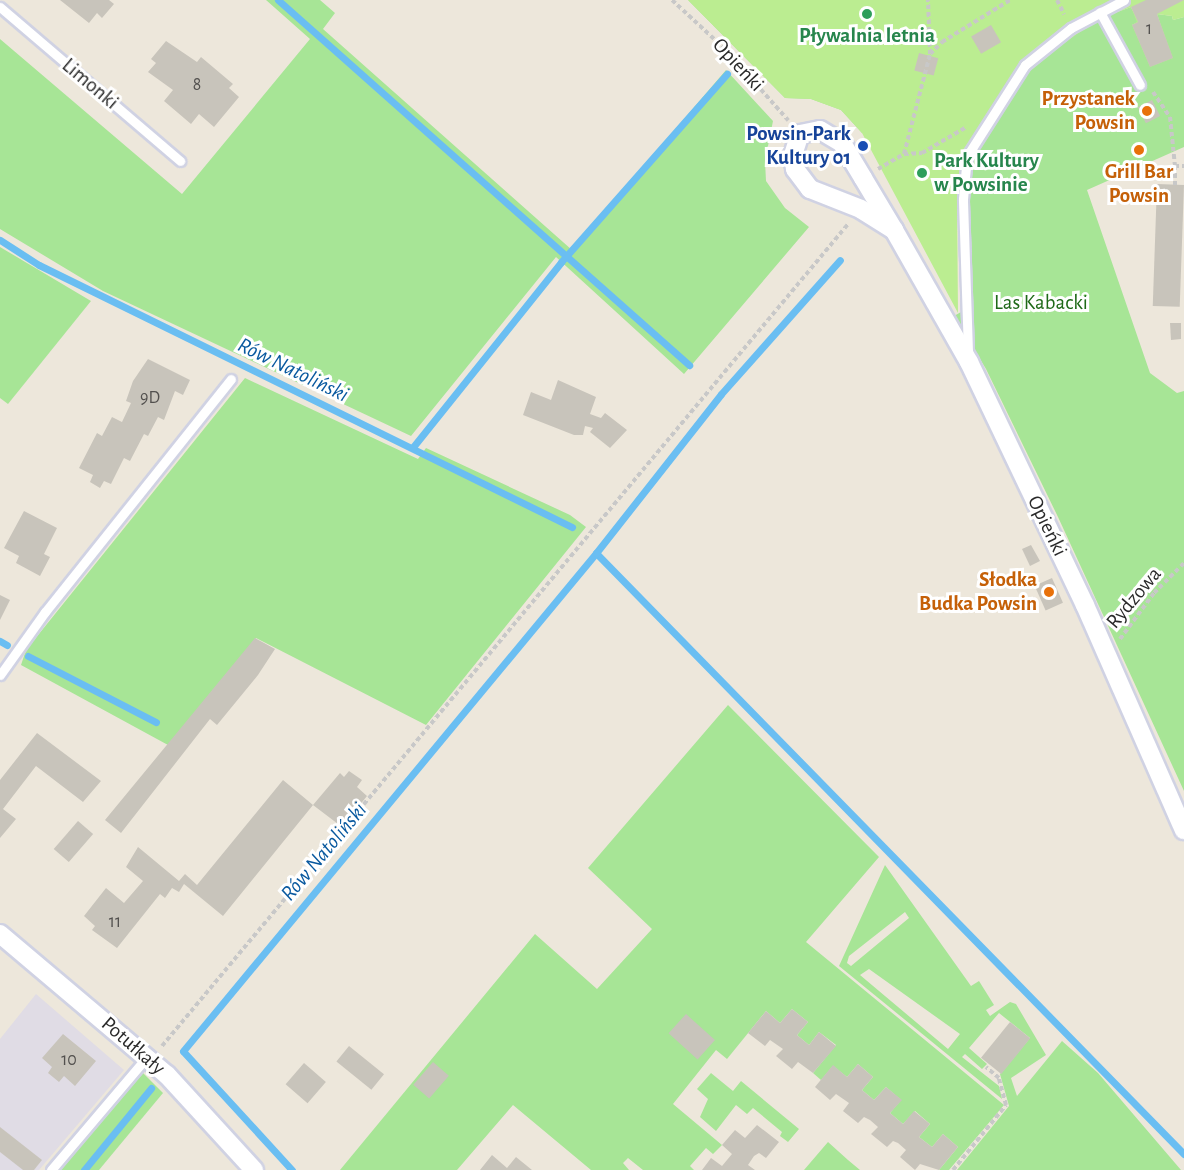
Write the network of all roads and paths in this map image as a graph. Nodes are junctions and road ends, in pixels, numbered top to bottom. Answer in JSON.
{"nodes":[{"id":1,"x":672,"y":0,"type":"edge"},
{"id":2,"x":928,"y":0,"type":"edge"},
{"id":3,"x":1010,"y":0,"type":"edge"},
{"id":4,"x":1124,"y":0,"type":"edge"},
{"id":5,"x":0,"y":7,"type":"edge"},
{"id":6,"x":1100,"y":12,"type":"junction"},
{"id":7,"x":930,"y":54,"type":"junction"},
{"id":8,"x":1140,"y":85,"type":"joint"},
{"id":9,"x":992,"y":113,"type":"junction"},
{"id":10,"x":800,"y":134,"type":"junction"},
{"id":11,"x":904,"y":154,"type":"junction"},
{"id":12,"x":180,"y":161,"type":"dead end"},
{"id":13,"x":1175,"y":166,"type":"junction"},
{"id":14,"x":1184,"y":166,"type":"edge"},
{"id":15,"x":875,"y":171,"type":"dead end"},
{"id":16,"x":1174,"y":185,"type":"dead end"},
{"id":17,"x":849,"y":224,"type":"dead end"},
{"id":18,"x":894,"y":230,"type":"junction"},
{"id":19,"x":969,"y":362,"type":"junction"},
{"id":20,"x":231,"y":379,"type":"dead end"},
{"id":21,"x":1184,"y":563,"type":"edge"},
{"id":22,"x":1106,"y":652,"type":"junction"},
{"id":23,"x":0,"y":675,"type":"edge"},
{"id":24,"x":1184,"y":830,"type":"edge"},
{"id":25,"x":0,"y":934,"type":"edge"},
{"id":26,"x":147,"y":1056,"type":"junction"},
{"id":27,"x":986,"y":1067,"type":"dead end"},
{"id":28,"x":51,"y":1170,"type":"edge"},
{"id":29,"x":254,"y":1170,"type":"edge"},
{"id":30,"x":953,"y":1170,"type":"edge"}],
"edges":[{"from":1,"to":10,"type":"path","name":"Opieńki"},
{"from":2,"to":7,"type":"path"},
{"from":3,"to":7,"type":"path"},
{"from":4,"to":6,"type":"lane"},
{"from":5,"to":12,"type":"lane","name":"Limonki"},
{"from":6,"to":8,"type":"lane"},
{"from":6,"to":9,"type":"lane"},
{"from":7,"to":11,"type":"path"},
{"from":8,"to":13,"type":"path"},
{"from":9,"to":11,"type":"path"},
{"from":9,"to":19,"type":"lane"},
{"from":10,"to":18,"type":"street","name":"Opieńki"},
{"from":10,"to":18,"type":"street","name":"Opieńki"},
{"from":11,"to":15,"type":"path"},
{"from":13,"to":14,"type":"path"},
{"from":13,"to":16,"type":"path"},
{"from":17,"to":26,"type":"path"},
{"from":18,"to":19,"type":"street","name":"Opieńki"},
{"from":19,"to":22,"type":"street","name":"Opieńki"},
{"from":20,"to":23,"type":"lane"},
{"from":21,"to":22,"type":"path","name":"Rydzowa"},
{"from":22,"to":24,"type":"street","name":"Opieńki"},
{"from":25,"to":26,"type":"street","name":"Potułkały"},
{"from":26,"to":28,"type":"lane"},
{"from":26,"to":29,"type":"street","name":"Potułkały"},
{"from":27,"to":30,"type":"path"}]}
